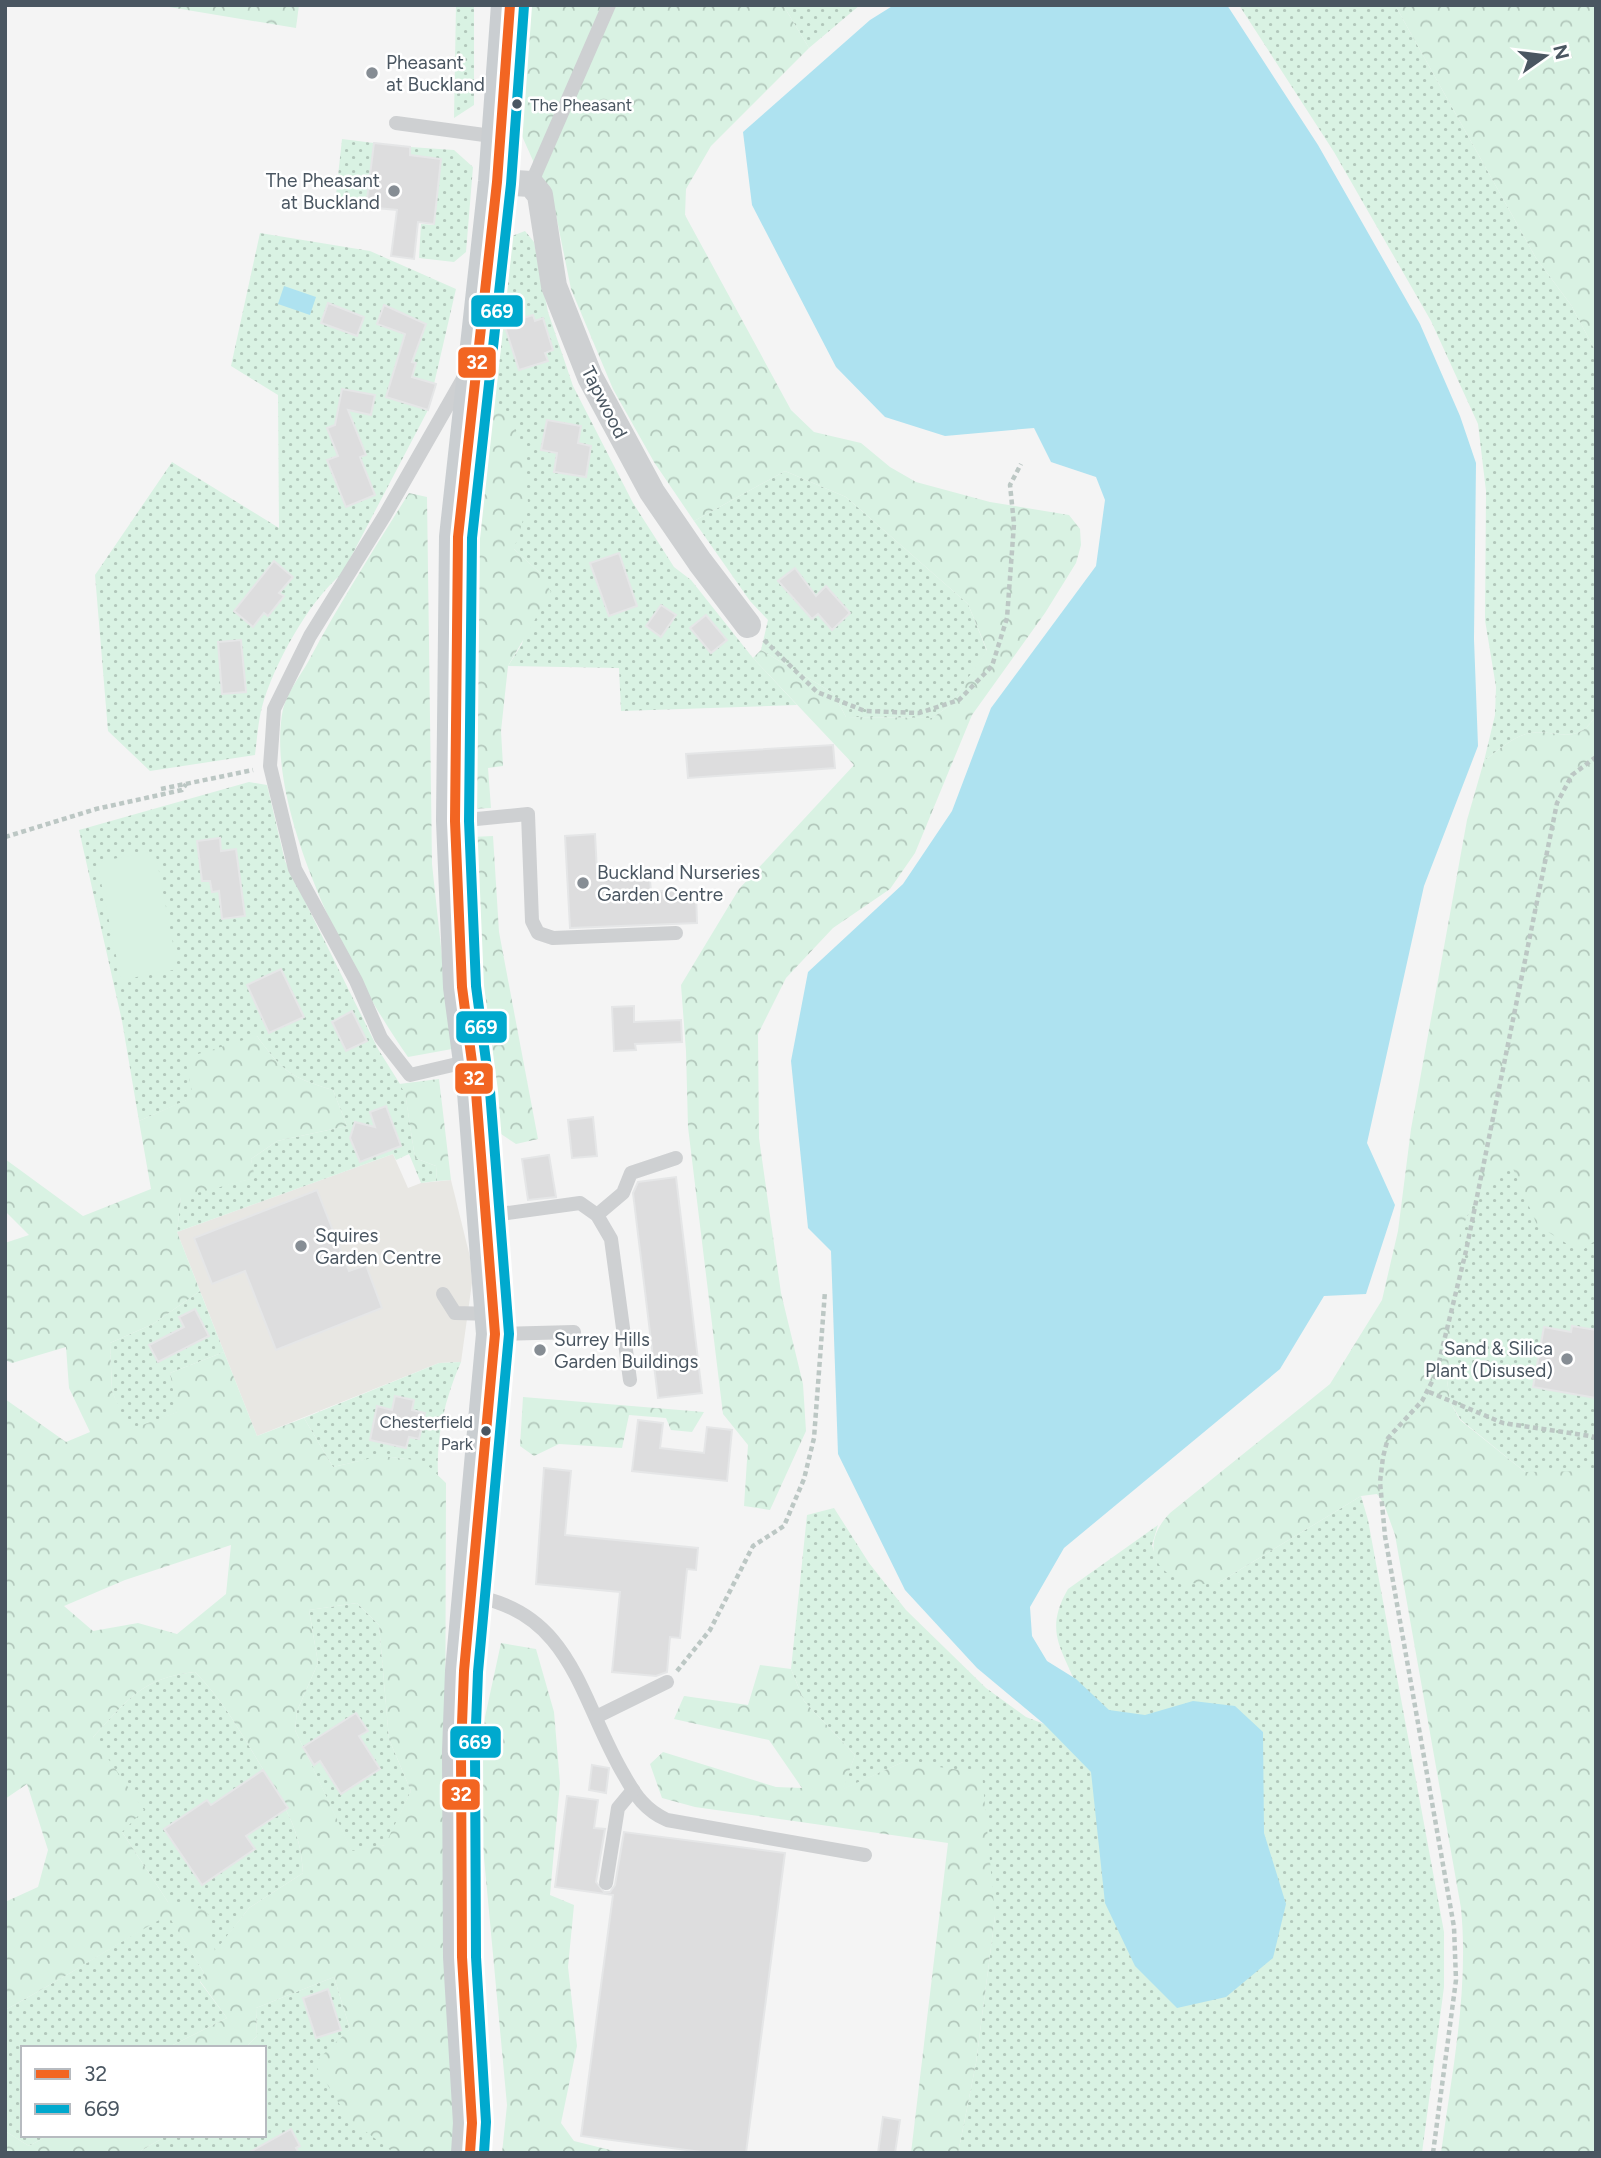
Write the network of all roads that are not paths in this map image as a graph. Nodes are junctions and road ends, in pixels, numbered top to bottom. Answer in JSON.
{"nodes":[{"id":1,"x":510,"y":5,"type":"edge"},
{"id":2,"x":610,"y":5,"type":"edge"},
{"id":3,"x":396,"y":123,"type":"dead end"},
{"id":4,"x":500,"y":137,"type":"junction"},
{"id":5,"x":514,"y":183,"type":"junction"},
{"id":6,"x":476,"y":354,"type":"junction"},
{"id":7,"x":748,"y":625,"type":"road end"},
{"id":8,"x":455,"y":821,"type":"junction"},
{"id":9,"x":676,"y":933,"type":"dead end"},
{"id":10,"x":472,"y":1061,"type":"junction"},
{"id":11,"x":676,"y":1158,"type":"dead end"},
{"id":12,"x":597,"y":1215,"type":"junction"},
{"id":13,"x":485,"y":1216,"type":"junction"},
{"id":14,"x":443,"y":1294,"type":"dead end"},
{"id":15,"x":495,"y":1324,"type":"junction"},
{"id":16,"x":574,"y":1332,"type":"dead end"},
{"id":17,"x":630,"y":1380,"type":"dead end"},
{"id":18,"x":471,"y":1596,"type":"junction"},
{"id":19,"x":667,"y":1682,"type":"road end"},
{"id":20,"x":596,"y":1717,"type":"junction"},
{"id":21,"x":633,"y":1790,"type":"junction"},
{"id":22,"x":866,"y":1856,"type":"dead end"},
{"id":23,"x":606,"y":1884,"type":"dead end"},
{"id":24,"x":470,"y":2153,"type":"edge"}],
"edges":[{"from":1,"to":4,"type":"main road"},
{"from":2,"to":5,"type":"lane"},
{"from":3,"to":4,"type":"lane"},
{"from":4,"to":5,"type":"main road"},
{"from":5,"to":6,"type":"main road"},
{"from":5,"to":7,"type":"street","name":"Tapwood"},
{"from":6,"to":8,"type":"main road"},
{"from":6,"to":10,"type":"lane"},
{"from":8,"to":9,"type":"lane"},
{"from":8,"to":10,"type":"main road"},
{"from":10,"to":13,"type":"main road"},
{"from":11,"to":12,"type":"lane"},
{"from":12,"to":13,"type":"lane"},
{"from":12,"to":17,"type":"lane"},
{"from":13,"to":15,"type":"main road"},
{"from":14,"to":15,"type":"lane"},
{"from":15,"to":16,"type":"lane"},
{"from":15,"to":18,"type":"main road"},
{"from":18,"to":20,"type":"lane"},
{"from":18,"to":24,"type":"main road"},
{"from":19,"to":20,"type":"lane"},
{"from":20,"to":21,"type":"lane"},
{"from":21,"to":22,"type":"lane"},
{"from":21,"to":23,"type":"lane"}]}
